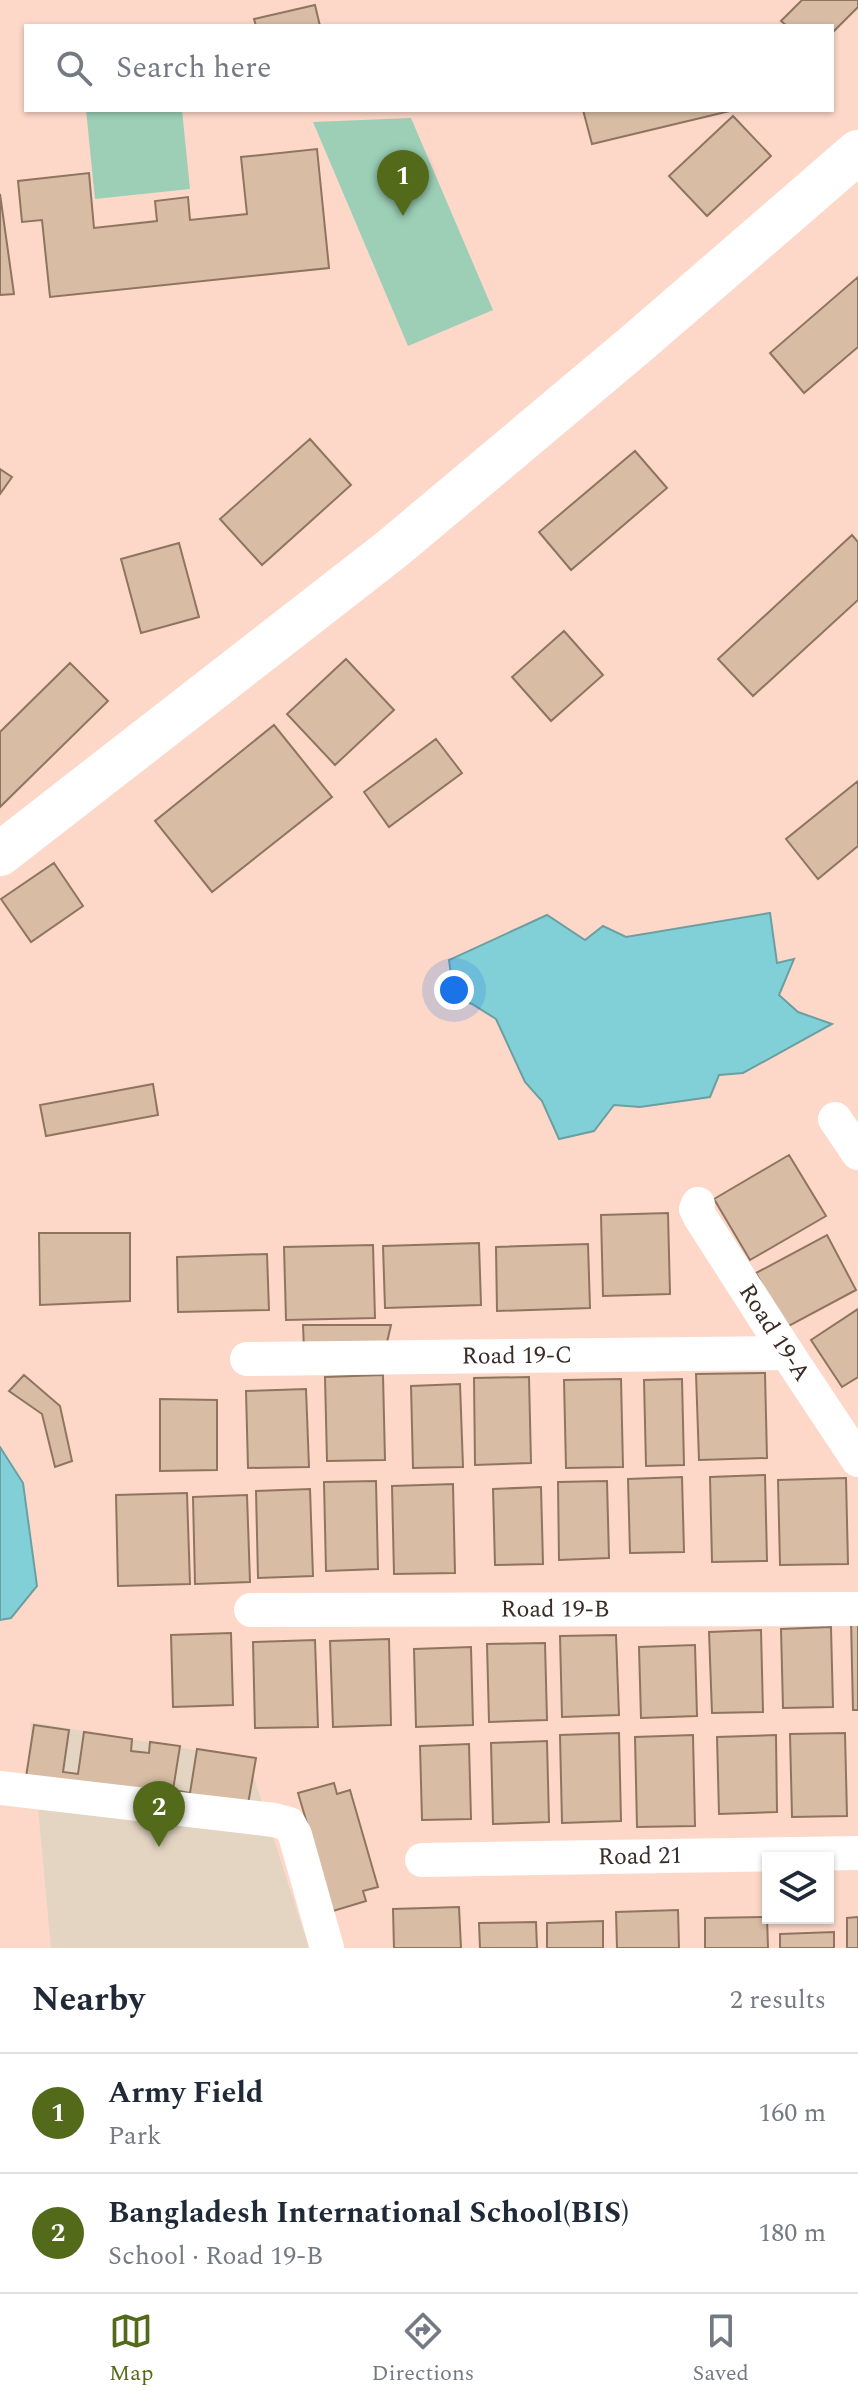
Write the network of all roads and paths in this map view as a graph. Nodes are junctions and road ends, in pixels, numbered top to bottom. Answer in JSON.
{"nodes":[{"id":1,"x":858,"y":152,"type":"edge"},
{"id":2,"x":0,"y":854,"type":"edge"},
{"id":3,"x":835,"y":1119,"type":"dead end"},
{"id":4,"x":858,"y":1153,"type":"edge"},
{"id":5,"x":698,"y":1204,"type":"dead end"},
{"id":6,"x":787,"y":1353,"type":"junction"},
{"id":7,"x":247,"y":1359,"type":"dead end"},
{"id":8,"x":858,"y":1460,"type":"edge"},
{"id":9,"x":858,"y":1609,"type":"edge"},
{"id":10,"x":251,"y":1610,"type":"dead end"},
{"id":11,"x":0,"y":1788,"type":"edge"},
{"id":12,"x":858,"y":1853,"type":"edge"},
{"id":13,"x":422,"y":1860,"type":"dead end"},
{"id":14,"x":327,"y":1948,"type":"edge"}],
"edges":[{"from":1,"to":2,"type":"street"},
{"from":3,"to":4,"type":"street"},
{"from":5,"to":6,"type":"street","name":"Road 19-A"},
{"from":6,"to":7,"type":"street","name":"Road 19-C"},
{"from":6,"to":8,"type":"street","name":"Road 19-A"},
{"from":9,"to":10,"type":"street","name":"Road 19-B"},
{"from":11,"to":14,"type":"street"},
{"from":12,"to":13,"type":"street","name":"Road 21"}]}
